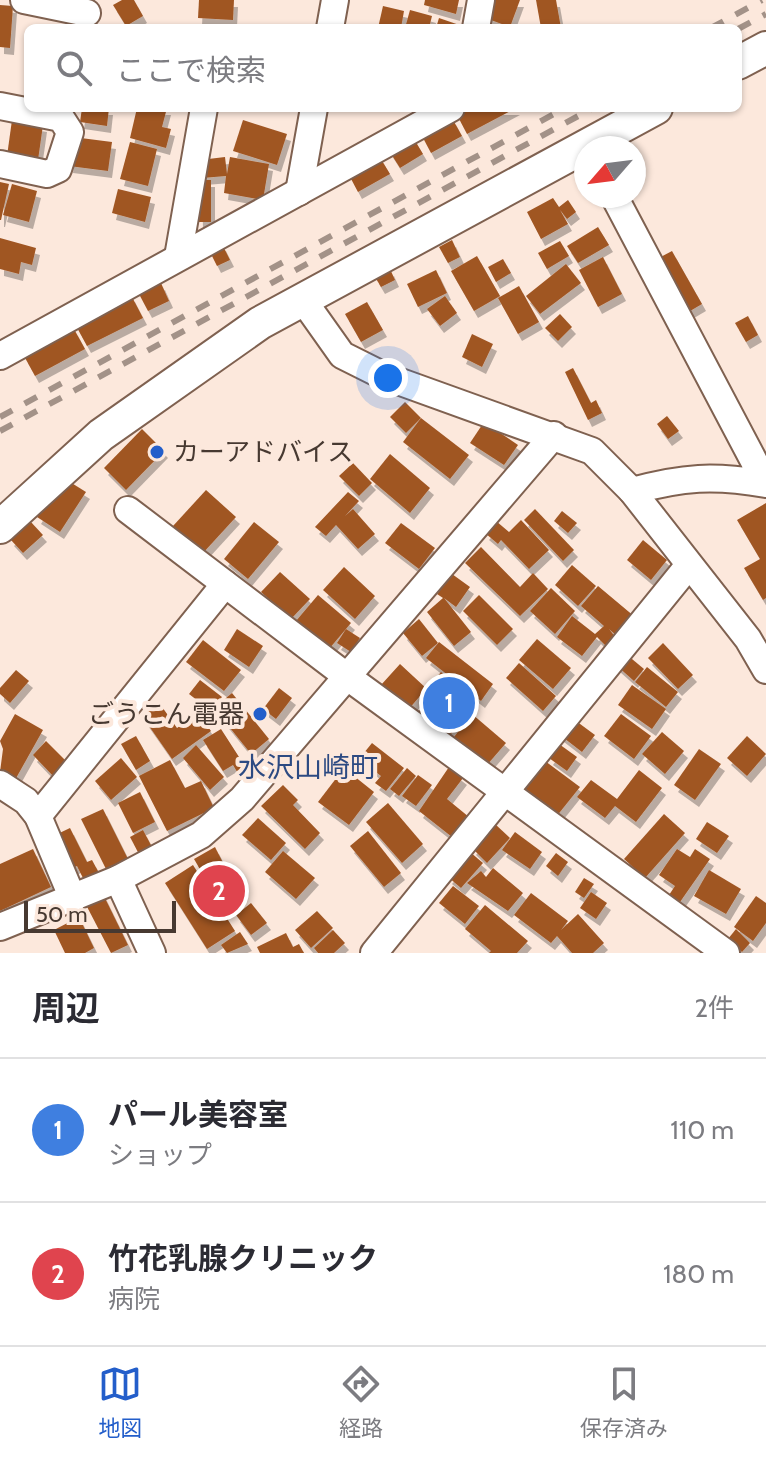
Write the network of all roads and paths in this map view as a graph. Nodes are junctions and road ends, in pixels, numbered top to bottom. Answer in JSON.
{"nodes":[{"id":1,"x":24,"y":0,"type":"edge"},
{"id":2,"x":335,"y":0,"type":"edge"},
{"id":3,"x":481,"y":0,"type":"edge"},
{"id":4,"x":87,"y":13,"type":"dead end"},
{"id":5,"x":331,"y":24,"type":"edge"},
{"id":6,"x":477,"y":24,"type":"edge"},
{"id":7,"x":766,"y":48,"type":"edge"},
{"id":8,"x":742,"y":61,"type":"edge"},
{"id":9,"x":0,"y":106,"type":"edge"},
{"id":10,"x":24,"y":111,"type":"edge"},
{"id":11,"x":30,"y":112,"type":"edge"},
{"id":12,"x":203,"y":112,"type":"edge"},
{"id":13,"x":313,"y":112,"type":"edge"},
{"id":14,"x":444,"y":112,"type":"edge"},
{"id":15,"x":649,"y":112,"type":"edge"},
{"id":16,"x":607,"y":136,"type":"edge"},
{"id":17,"x":574,"y":155,"type":"edge"},
{"id":18,"x":0,"y":164,"type":"edge"},
{"id":19,"x":299,"y":192,"type":"junction"},
{"id":20,"x":620,"y":208,"type":"edge"},
{"id":21,"x":178,"y":257,"type":"junction"},
{"id":22,"x":303,"y":300,"type":"junction"},
{"id":23,"x":0,"y":356,"type":"edge"},
{"id":24,"x":554,"y":435,"type":"junction"},
{"id":25,"x":632,"y":491,"type":"junction"},
{"id":26,"x":128,"y":510,"type":"dead end"},
{"id":27,"x":0,"y":527,"type":"edge"},
{"id":28,"x":689,"y":565,"type":"junction"},
{"id":29,"x":225,"y":584,"type":"junction"},
{"id":30,"x":766,"y":670,"type":"edge"},
{"id":31,"x":349,"y":678,"type":"junction"},
{"id":32,"x":0,"y":784,"type":"edge"},
{"id":33,"x":508,"y":792,"type":"junction"},
{"id":34,"x":38,"y":816,"type":"junction"},
{"id":35,"x":118,"y":879,"type":"junction"},
{"id":36,"x":73,"y":899,"type":"junction"},
{"id":37,"x":0,"y":927,"type":"edge"},
{"id":38,"x":152,"y":953,"type":"edge"},
{"id":39,"x":374,"y":953,"type":"edge"},
{"id":40,"x":726,"y":953,"type":"edge"}],
"edges":[{"from":1,"to":4,"type":"street"},
{"from":2,"to":5,"type":"street"},
{"from":3,"to":6,"type":"street"},
{"from":7,"to":8,"type":"main road"},
{"from":9,"to":10,"type":"street"},
{"from":11,"to":18,"type":"street"},
{"from":12,"to":21,"type":"street"},
{"from":13,"to":19,"type":"street"},
{"from":14,"to":19,"type":"street"},
{"from":15,"to":16,"type":"main road"},
{"from":17,"to":22,"type":"main road"},
{"from":19,"to":21,"type":"street"},
{"from":20,"to":25,"type":"street"},
{"from":21,"to":23,"type":"street"},
{"from":22,"to":24,"type":"street"},
{"from":22,"to":27,"type":"main road"},
{"from":24,"to":25,"type":"street"},
{"from":24,"to":31,"type":"street"},
{"from":25,"to":28,"type":"street"},
{"from":26,"to":29,"type":"street"},
{"from":28,"to":30,"type":"street"},
{"from":28,"to":33,"type":"street"},
{"from":29,"to":31,"type":"street"},
{"from":29,"to":34,"type":"street"},
{"from":31,"to":33,"type":"street"},
{"from":31,"to":35,"type":"street"},
{"from":32,"to":34,"type":"street"},
{"from":33,"to":39,"type":"street"},
{"from":33,"to":40,"type":"street"},
{"from":34,"to":36,"type":"street"},
{"from":35,"to":36,"type":"street"},
{"from":35,"to":38,"type":"street"},
{"from":36,"to":37,"type":"street"}]}
